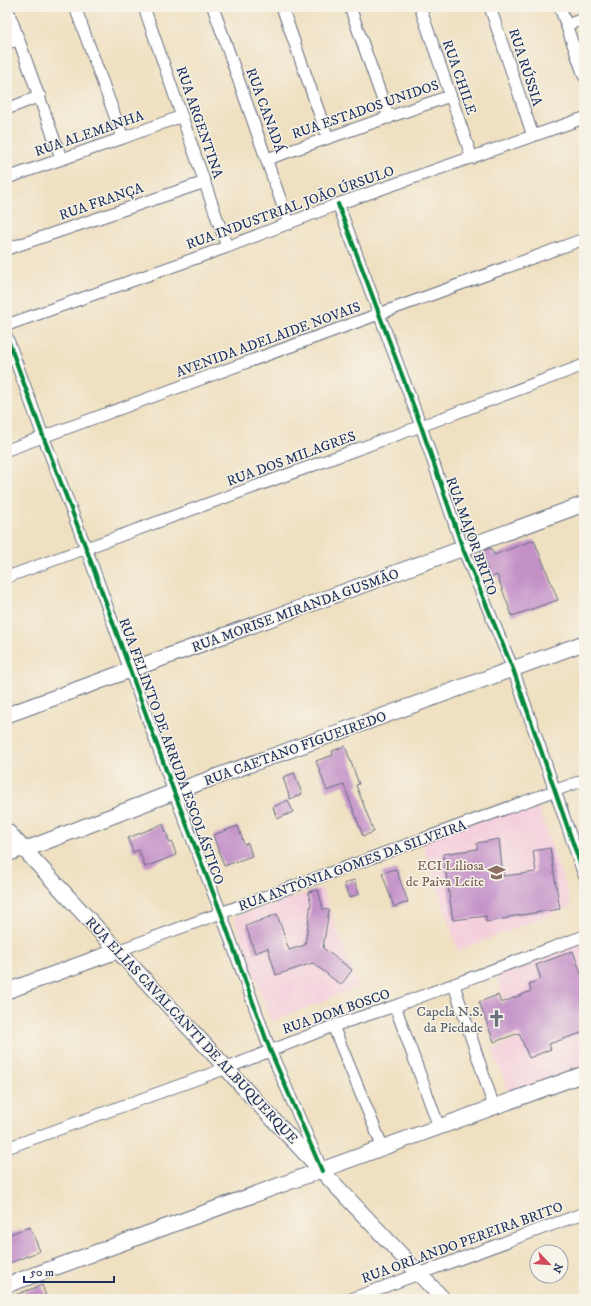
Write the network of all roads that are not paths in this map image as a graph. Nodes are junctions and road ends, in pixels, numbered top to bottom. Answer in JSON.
{"nodes":[{"id":1,"x":7,"y":7,"type":"edge"},
{"id":2,"x":75,"y":7,"type":"edge"},
{"id":3,"x":144,"y":7,"type":"edge"},
{"id":4,"x":212,"y":7,"type":"edge"},
{"id":5,"x":282,"y":7,"type":"edge"},
{"id":6,"x":350,"y":7,"type":"edge"},
{"id":7,"x":420,"y":7,"type":"edge"},
{"id":8,"x":490,"y":7,"type":"edge"},
{"id":9,"x":560,"y":7,"type":"edge"},
{"id":10,"x":584,"y":19,"type":"edge"},
{"id":11,"x":566,"y":25,"type":"junction"},
{"id":12,"x":19,"y":40,"type":"junction"},
{"id":13,"x":7,"y":44,"type":"edge"},
{"id":14,"x":584,"y":76,"type":"edge"},
{"id":15,"x":40,"y":96,"type":"junction"},
{"id":16,"x":450,"y":96,"type":"junction"},
{"id":17,"x":7,"y":108,"type":"edge"},
{"id":18,"x":182,"y":116,"type":"junction"},
{"id":19,"x":389,"y":118,"type":"junction"},
{"id":20,"x":584,"y":118,"type":"edge"},
{"id":21,"x":533,"y":136,"type":"junction"},
{"id":22,"x":123,"y":138,"type":"junction"},
{"id":23,"x":328,"y":138,"type":"junction"},
{"id":24,"x":61,"y":158,"type":"junction"},
{"id":25,"x":472,"y":158,"type":"junction"},
{"id":26,"x":267,"y":159,"type":"junction"},
{"id":27,"x":7,"y":178,"type":"edge"},
{"id":28,"x":205,"y":182,"type":"junction"},
{"id":29,"x":338,"y":204,"type":"junction"},
{"id":30,"x":289,"y":224,"type":"junction"},
{"id":31,"x":584,"y":239,"type":"edge"},
{"id":32,"x":227,"y":247,"type":"junction"},
{"id":33,"x":7,"y":249,"type":"edge"},
{"id":34,"x":379,"y":315,"type":"junction"},
{"id":35,"x":7,"y":324,"type":"edge"},
{"id":36,"x":7,"y":337,"type":"edge"},
{"id":37,"x":584,"y":365,"type":"edge"},
{"id":38,"x":421,"y":426,"type":"junction"},
{"id":39,"x":43,"y":436,"type":"junction"},
{"id":40,"x":7,"y":450,"type":"edge"},
{"id":41,"x":584,"y":504,"type":"edge"},
{"id":42,"x":86,"y":548,"type":"junction"},
{"id":43,"x":464,"y":548,"type":"junction"},
{"id":44,"x":7,"y":577,"type":"edge"},
{"id":45,"x":584,"y":643,"type":"edge"},
{"id":46,"x":512,"y":669,"type":"junction"},
{"id":47,"x":129,"y":670,"type":"junction"},
{"id":48,"x":7,"y":716,"type":"edge"},
{"id":49,"x":584,"y":780,"type":"edge"},
{"id":50,"x":555,"y":791,"type":"junction"},
{"id":51,"x":174,"y":792,"type":"junction"},
{"id":52,"x":7,"y":831,"type":"edge"},
{"id":53,"x":24,"y":850,"type":"junction"},
{"id":54,"x":7,"y":856,"type":"edge"},
{"id":55,"x":584,"y":875,"type":"edge"},
{"id":56,"x":221,"y":913,"type":"junction"},
{"id":57,"x":584,"y":936,"type":"edge"},
{"id":58,"x":117,"y":950,"type":"junction"},
{"id":59,"x":454,"y":985,"type":"junction"},
{"id":60,"x":7,"y":991,"type":"edge"},
{"id":61,"x":395,"y":1006,"type":"junction"},
{"id":62,"x":333,"y":1026,"type":"junction"},
{"id":63,"x":270,"y":1050,"type":"junction"},
{"id":64,"x":227,"y":1068,"type":"junction"},
{"id":65,"x":584,"y":1074,"type":"edge"},
{"id":66,"x":494,"y":1107,"type":"junction"},
{"id":67,"x":439,"y":1127,"type":"junction"},
{"id":68,"x":7,"y":1148,"type":"edge"},
{"id":69,"x":383,"y":1148,"type":"junction"},
{"id":70,"x":322,"y":1171,"type":"junction"},
{"id":71,"x":584,"y":1213,"type":"edge"},
{"id":72,"x":420,"y":1274,"type":"junction"},
{"id":73,"x":7,"y":1285,"type":"edge"},
{"id":74,"x":351,"y":1299,"type":"edge"},
{"id":75,"x":443,"y":1299,"type":"edge"}],
"edges":[{"from":1,"to":12,"type":"street"},
{"from":2,"to":22,"type":"street"},
{"from":3,"to":18,"type":"street","name":"RUA ARGENTINA"},
{"from":4,"to":26,"type":"street","name":"RUA CANADÁ"},
{"from":5,"to":23,"type":"street"},
{"from":6,"to":19,"type":"street"},
{"from":7,"to":16,"type":"street","name":"RUA CHILE"},
{"from":8,"to":21,"type":"street","name":"RUA RÚSSIA"},
{"from":9,"to":11,"type":"street"},
{"from":10,"to":11,"type":"street"},
{"from":11,"to":14,"type":"street"},
{"from":12,"to":13,"type":"street"},
{"from":12,"to":15,"type":"street"},
{"from":15,"to":17,"type":"street"},
{"from":15,"to":24,"type":"street"},
{"from":16,"to":19,"type":"street","name":"RUA ESTADOS UNIDOS"},
{"from":16,"to":25,"type":"street","name":"RUA CHILE"},
{"from":18,"to":22,"type":"street","name":"RUA ALEMANHA"},
{"from":18,"to":28,"type":"street","name":"RUA ARGENTINA"},
{"from":19,"to":23,"type":"street","name":"RUA ESTADOS UNIDOS"},
{"from":20,"to":21,"type":"street","name":"RUA INDUSTRIAL JOÃO ÚRSULO"},
{"from":21,"to":25,"type":"street","name":"RUA INDUSTRIAL JOÃO ÚRSULO"},
{"from":22,"to":24,"type":"street","name":"RUA ALEMANHA"},
{"from":23,"to":26,"type":"street","name":"RUA ESTADOS UNIDOS"},
{"from":24,"to":27,"type":"street","name":"RUA ALEMANHA"},
{"from":25,"to":29,"type":"street","name":"RUA INDUSTRIAL JOÃO ÚRSULO"},
{"from":26,"to":30,"type":"street","name":"RUA CANADÁ"},
{"from":28,"to":32,"type":"street","name":"RUA ARGENTINA"},
{"from":28,"to":33,"type":"street","name":"RUA FRANÇA"},
{"from":29,"to":30,"type":"street","name":"RUA INDUSTRIAL JOÃO ÚRSULO"},
{"from":29,"to":34,"type":"street","name":"RUA MAJOR BRITO"},
{"from":30,"to":32,"type":"street","name":"RUA INDUSTRIAL JOÃO ÚRSULO"},
{"from":31,"to":34,"type":"street","name":"AVENIDA ADELAIDE NOVAIS"},
{"from":32,"to":35,"type":"street","name":"RUA INDUSTRIAL JOÃO ÚRSULO"},
{"from":34,"to":38,"type":"street","name":"RUA MAJOR BRITO"},
{"from":34,"to":39,"type":"street","name":"AVENIDA ADELAIDE NOVAIS"},
{"from":36,"to":39,"type":"street","name":"RUA FELINTO DE ARRUDA ESCOLÁSTICO"},
{"from":37,"to":38,"type":"street","name":"RUA DOS MILAGRES"},
{"from":38,"to":42,"type":"street","name":"RUA DOS MILAGRES"},
{"from":38,"to":43,"type":"street","name":"RUA MAJOR BRITO"},
{"from":39,"to":40,"type":"street","name":"AVENIDA ADELAIDE NOVAIS"},
{"from":39,"to":42,"type":"street","name":"RUA FELINTO DE ARRUDA ESCOLÁSTICO"},
{"from":41,"to":43,"type":"street","name":"RUA MORISE MIRANDA GUSMÃO"},
{"from":42,"to":44,"type":"street","name":"RUA DOS MILAGRES"},
{"from":42,"to":47,"type":"street","name":"RUA FELINTO DE ARRUDA ESCOLÁSTICO"},
{"from":43,"to":46,"type":"street","name":"RUA MAJOR BRITO"},
{"from":43,"to":47,"type":"street","name":"RUA MORISE MIRANDA GUSMÃO"},
{"from":45,"to":46,"type":"street","name":"RUA CAETANO FIGUEIREDO"},
{"from":46,"to":50,"type":"street","name":"RUA MAJOR BRITO"},
{"from":46,"to":51,"type":"street","name":"RUA CAETANO FIGUEIREDO"},
{"from":47,"to":48,"type":"street","name":"RUA MORISE MIRANDA GUSMÃO"},
{"from":47,"to":51,"type":"street","name":"RUA FELINTO DE ARRUDA ESCOLÁSTICO"},
{"from":49,"to":50,"type":"street","name":"RUA ANTÔNIA GOMES DA SILVEIRA"},
{"from":50,"to":55,"type":"street","name":"RUA MAJOR BRITO"},
{"from":50,"to":56,"type":"street","name":"RUA ANTÔNIA GOMES DA SILVEIRA"},
{"from":51,"to":53,"type":"street","name":"RUA CAETANO FIGUEIREDO"},
{"from":51,"to":56,"type":"street","name":"RUA FELINTO DE ARRUDA ESCOLÁSTICO"},
{"from":52,"to":53,"type":"street","name":"RUA ELIAS CAVALCANTI DE ALBUQUERQUE"},
{"from":53,"to":54,"type":"street","name":"RUA CAETANO FIGUEIREDO"},
{"from":53,"to":58,"type":"street","name":"RUA ELIAS CAVALCANTI DE ALBUQUERQUE"},
{"from":56,"to":58,"type":"street","name":"RUA ANTÔNIA GOMES DA SILVEIRA"},
{"from":56,"to":63,"type":"street","name":"RUA FELINTO DE ARRUDA ESCOLÁSTICO"},
{"from":57,"to":59,"type":"street","name":"RUA DOM BOSCO"},
{"from":58,"to":60,"type":"street","name":"RUA ANTÔNIA GOMES DA SILVEIRA"},
{"from":58,"to":64,"type":"street","name":"RUA ELIAS CAVALCANTI DE ALBUQUERQUE"},
{"from":59,"to":61,"type":"street","name":"RUA DOM BOSCO"},
{"from":59,"to":66,"type":"street"},
{"from":61,"to":62,"type":"street","name":"RUA DOM BOSCO"},
{"from":61,"to":67,"type":"street"},
{"from":62,"to":63,"type":"street","name":"RUA DOM BOSCO"},
{"from":62,"to":69,"type":"street"},
{"from":63,"to":64,"type":"street","name":"RUA DOM BOSCO"},
{"from":63,"to":70,"type":"street","name":"RUA FELINTO DE ARRUDA ESCOLÁSTICO"},
{"from":64,"to":68,"type":"street","name":"RUA DOM BOSCO"},
{"from":64,"to":70,"type":"street","name":"RUA ELIAS CAVALCANTI DE ALBUQUERQUE"},
{"from":65,"to":66,"type":"street"},
{"from":66,"to":67,"type":"street"},
{"from":67,"to":69,"type":"street"},
{"from":69,"to":70,"type":"street"},
{"from":70,"to":72,"type":"street","name":"RUA ELIAS CAVALCANTI DE ALBUQUERQUE"},
{"from":70,"to":73,"type":"street"},
{"from":71,"to":72,"type":"street","name":"RUA ORLANDO PEREIRA BRITO"},
{"from":72,"to":74,"type":"street","name":"RUA ORLANDO PEREIRA BRITO"},
{"from":72,"to":75,"type":"street","name":"RUA ELIAS CAVALCANTI DE ALBUQUERQUE"}]}
